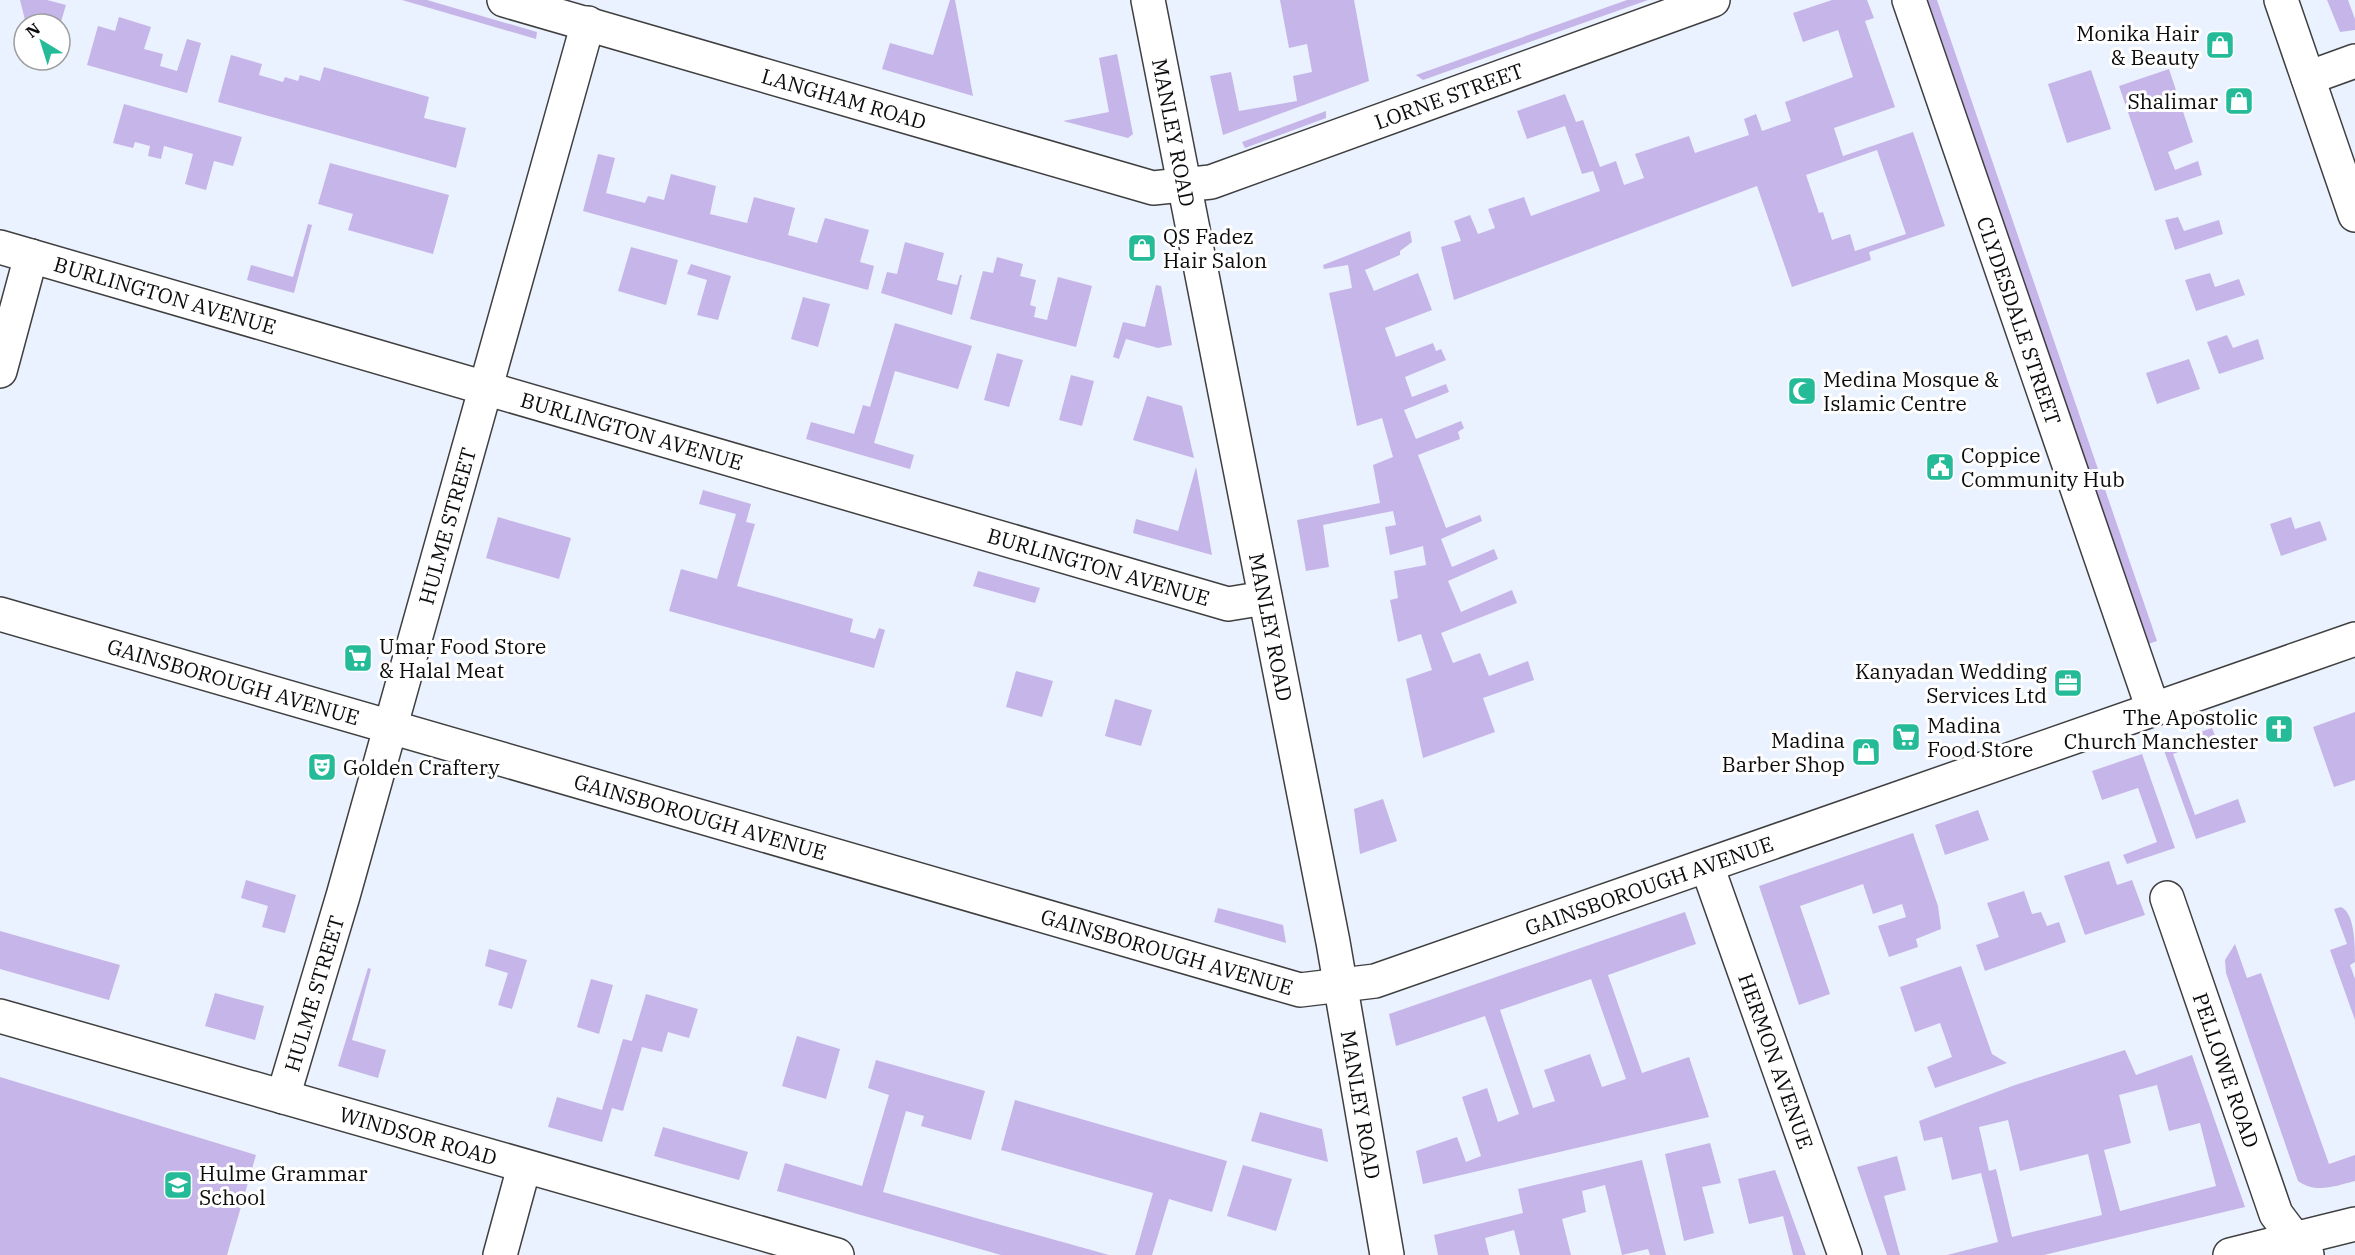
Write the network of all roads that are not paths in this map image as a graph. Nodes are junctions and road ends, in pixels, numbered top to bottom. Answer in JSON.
{"nodes":[{"id":1,"x":504,"y":0,"type":"edge"},
{"id":2,"x":1148,"y":0,"type":"edge"},
{"id":3,"x":1713,"y":0,"type":"edge"},
{"id":4,"x":1910,"y":0,"type":"edge"},
{"id":5,"x":2280,"y":0,"type":"edge"},
{"id":6,"x":588,"y":23,"type":"junction"},
{"id":7,"x":2355,"y":61,"type":"edge"},
{"id":8,"x":2307,"y":78,"type":"junction"},
{"id":9,"x":1184,"y":185,"type":"junction"},
{"id":10,"x":2355,"y":215,"type":"edge"},
{"id":11,"x":0,"y":247,"type":"edge"},
{"id":12,"x":32,"y":256,"type":"junction"},
{"id":13,"x":0,"y":371,"type":"edge"},
{"id":14,"x":485,"y":389,"type":"junction"},
{"id":15,"x":1265,"y":598,"type":"junction"},
{"id":16,"x":0,"y":614,"type":"edge"},
{"id":17,"x":2355,"y":639,"type":"edge"},
{"id":18,"x":2153,"y":709,"type":"junction"},
{"id":19,"x":389,"y":728,"type":"junction"},
{"id":20,"x":1707,"y":866,"type":"junction"},
{"id":21,"x":2167,"y":898,"type":"dead end"},
{"id":22,"x":1341,"y":986,"type":"junction"},
{"id":23,"x":0,"y":1016,"type":"edge"},
{"id":24,"x":283,"y":1097,"type":"junction"},
{"id":25,"x":524,"y":1167,"type":"junction"},
{"id":26,"x":2355,"y":1224,"type":"edge"},
{"id":27,"x":2300,"y":1247,"type":"edge"},
{"id":28,"x":500,"y":1255,"type":"edge"},
{"id":29,"x":837,"y":1255,"type":"edge"},
{"id":30,"x":1387,"y":1255,"type":"edge"},
{"id":31,"x":1845,"y":1255,"type":"edge"},
{"id":32,"x":2230,"y":1255,"type":"edge"}],
"edges":[{"from":1,"to":6,"type":"street","name":"LANGHAM ROAD"},
{"from":2,"to":9,"type":"street","name":"MANLEY ROAD"},
{"from":3,"to":9,"type":"street","name":"LORNE STREET"},
{"from":4,"to":18,"type":"street","name":"CLYDESDALE STREET"},
{"from":5,"to":8,"type":"street"},
{"from":6,"to":9,"type":"street","name":"LANGHAM ROAD"},
{"from":6,"to":14,"type":"street","name":"HULME STREET"},
{"from":7,"to":8,"type":"street"},
{"from":8,"to":10,"type":"street"},
{"from":9,"to":15,"type":"street","name":"MANLEY ROAD"},
{"from":11,"to":12,"type":"street","name":"BURLINGTON AVENUE"},
{"from":12,"to":13,"type":"street"},
{"from":12,"to":14,"type":"street","name":"BURLINGTON AVENUE"},
{"from":14,"to":15,"type":"street","name":"BURLINGTON AVENUE"},
{"from":14,"to":19,"type":"street","name":"HULME STREET"},
{"from":15,"to":22,"type":"street","name":"MANLEY ROAD"},
{"from":16,"to":19,"type":"street","name":"GAINSBOROUGH AVENUE"},
{"from":17,"to":18,"type":"street","name":"GAINSBOROUGH AVENUE"},
{"from":18,"to":20,"type":"street","name":"GAINSBOROUGH AVENUE"},
{"from":19,"to":22,"type":"street","name":"GAINSBOROUGH AVENUE"},
{"from":19,"to":24,"type":"street","name":"HULME STREET"},
{"from":20,"to":22,"type":"street","name":"GAINSBOROUGH AVENUE"},
{"from":20,"to":31,"type":"street","name":"HERMON AVENUE"},
{"from":21,"to":27,"type":"street","name":"PELLOWE ROAD"},
{"from":22,"to":30,"type":"street","name":"MANLEY ROAD"},
{"from":23,"to":24,"type":"street","name":"WINDSOR ROAD"},
{"from":24,"to":25,"type":"street","name":"WINDSOR ROAD"},
{"from":25,"to":28,"type":"street"},
{"from":25,"to":29,"type":"street","name":"WINDSOR ROAD"},
{"from":26,"to":27,"type":"street"},
{"from":27,"to":32,"type":"street"}]}
